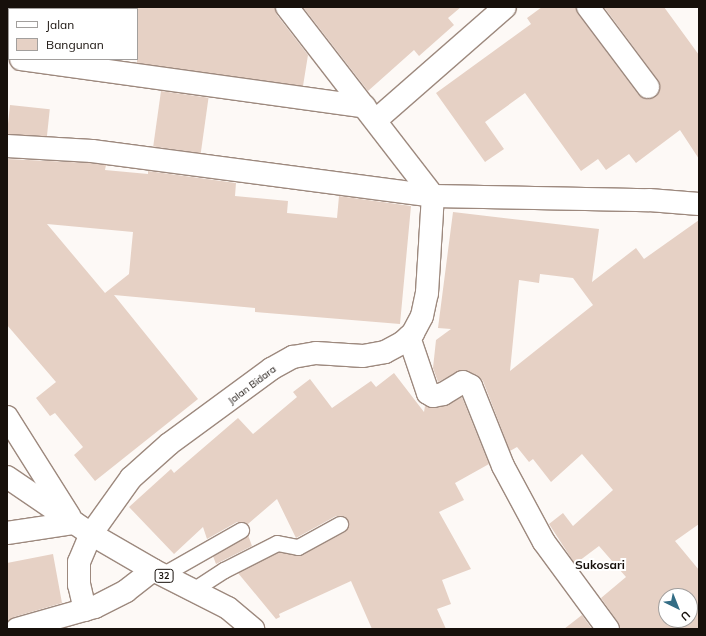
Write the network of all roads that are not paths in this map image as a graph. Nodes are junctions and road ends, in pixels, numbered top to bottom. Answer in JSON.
{"nodes":[{"id":1,"x":287,"y":7,"type":"edge"},
{"id":2,"x":505,"y":7,"type":"edge"},
{"id":3,"x":588,"y":7,"type":"edge"},
{"id":4,"x":27,"y":60,"type":"edge"},
{"id":5,"x":648,"y":87,"type":"dead end"},
{"id":6,"x":371,"y":113,"type":"junction"},
{"id":7,"x":7,"y":146,"type":"edge"},
{"id":8,"x":433,"y":196,"type":"junction"},
{"id":9,"x":697,"y":202,"type":"edge"},
{"id":10,"x":409,"y":336,"type":"junction"},
{"id":11,"x":7,"y":417,"type":"edge"},
{"id":12,"x":7,"y":477,"type":"edge"},
{"id":13,"x":340,"y":524,"type":"dead end"},
{"id":14,"x":83,"y":528,"type":"junction"},
{"id":15,"x":242,"y":530,"type":"dead end"},
{"id":16,"x":7,"y":533,"type":"edge"},
{"id":17,"x":158,"y":573,"type":"junction"},
{"id":18,"x":193,"y":590,"type":"junction"},
{"id":19,"x":86,"y":610,"type":"junction"},
{"id":20,"x":17,"y":629,"type":"edge"},
{"id":21,"x":253,"y":629,"type":"edge"},
{"id":22,"x":608,"y":629,"type":"edge"}],
"edges":[{"from":1,"to":6,"type":"main road"},
{"from":2,"to":6,"type":"main road"},
{"from":3,"to":5,"type":"main road"},
{"from":4,"to":6,"type":"main road"},
{"from":6,"to":8,"type":"main road"},
{"from":7,"to":8,"type":"main road"},
{"from":8,"to":9,"type":"main road"},
{"from":8,"to":10,"type":"main road","name":"Jalan Bidara"},
{"from":10,"to":14,"type":"main road","name":"Jalan Bidara"},
{"from":10,"to":22,"type":"main road"},
{"from":11,"to":14,"type":"main road","number":"32"},
{"from":12,"to":14,"type":"main road","number":"32"},
{"from":13,"to":18,"type":"lane"},
{"from":14,"to":16,"type":"main road"},
{"from":14,"to":17,"type":"main road","number":"32"},
{"from":14,"to":19,"type":"main road","name":"Jalan Bidara"},
{"from":15,"to":17,"type":"lane"},
{"from":17,"to":18,"type":"main road","number":"32"},
{"from":17,"to":19,"type":"main road"},
{"from":18,"to":21,"type":"main road","number":"32"},
{"from":19,"to":20,"type":"main road"}]}
